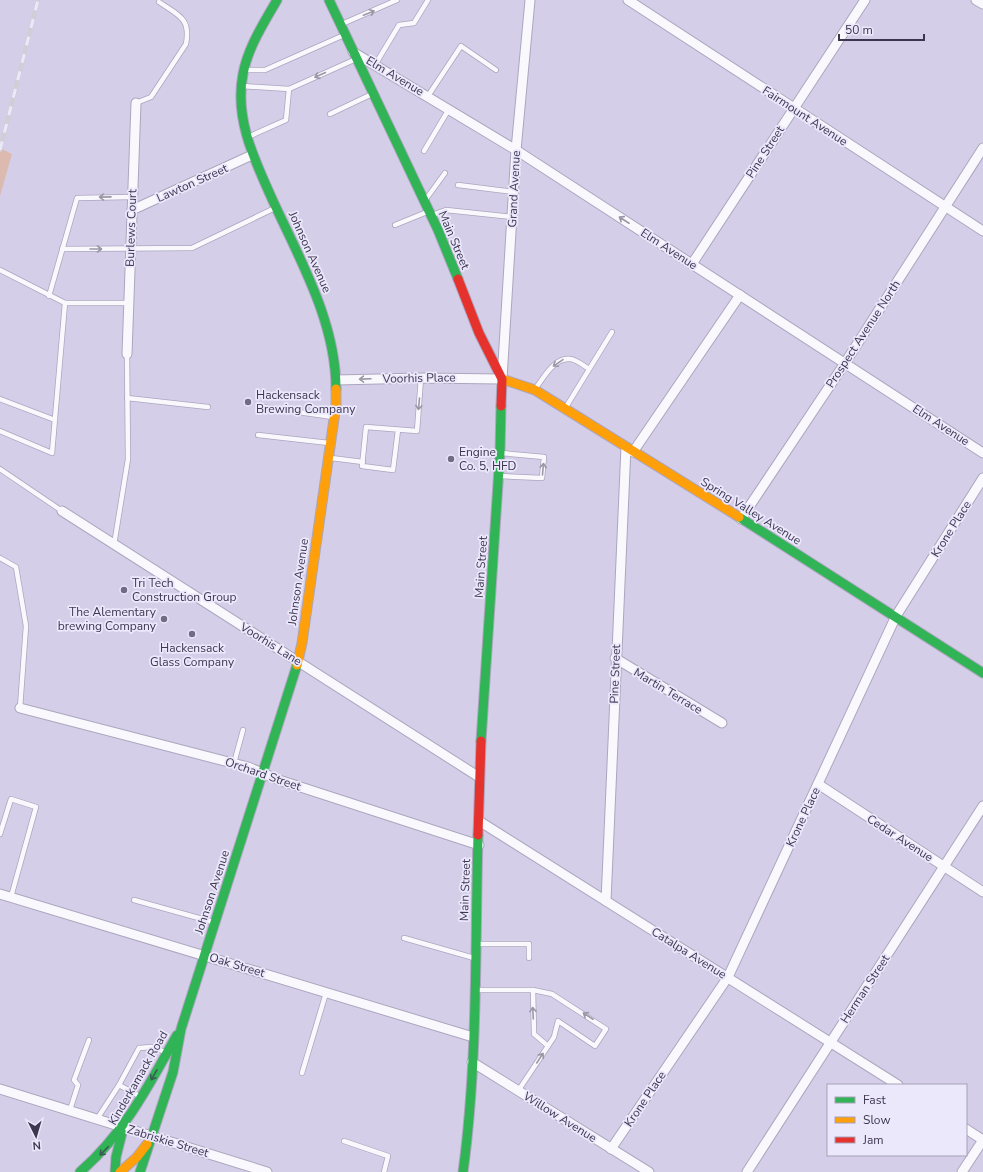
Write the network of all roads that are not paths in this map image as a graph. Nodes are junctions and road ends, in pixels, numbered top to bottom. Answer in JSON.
{"nodes":[{"id":1,"x":277,"y":0,"type":"edge"},
{"id":2,"x":329,"y":0,"type":"edge"},
{"id":3,"x":397,"y":0,"type":"edge"},
{"id":4,"x":428,"y":0,"type":"edge"},
{"id":5,"x":530,"y":0,"type":"edge"},
{"id":6,"x":628,"y":0,"type":"edge"},
{"id":7,"x":864,"y":0,"type":"edge"},
{"id":8,"x":976,"y":0,"type":"edge"},
{"id":9,"x":159,"y":2,"type":"dead end"},
{"id":10,"x":983,"y":4,"type":"edge"},
{"id":11,"x":340,"y":25,"type":"junction"},
{"id":12,"x":344,"y":34,"type":"junction"},
{"id":13,"x":352,"y":50,"type":"junction"},
{"id":14,"x":356,"y":59,"type":"junction"},
{"id":15,"x":376,"y":65,"type":"junction"},
{"id":16,"x":244,"y":70,"type":"junction"},
{"id":17,"x":496,"y":70,"type":"dead end"},
{"id":18,"x":241,"y":86,"type":"junction"},
{"id":19,"x":289,"y":89,"type":"junction"},
{"id":20,"x":372,"y":94,"type":"junction"},
{"id":21,"x":428,"y":96,"type":"junction"},
{"id":22,"x":136,"y":103,"type":"joint"},
{"id":23,"x":794,"y":108,"type":"junction"},
{"id":24,"x":449,"y":109,"type":"junction"},
{"id":25,"x":330,"y":114,"type":"dead end"},
{"id":26,"x":246,"y":138,"type":"junction"},
{"id":27,"x":983,"y":148,"type":"edge"},
{"id":28,"x":516,"y":150,"type":"junction"},
{"id":29,"x":424,"y":151,"type":"dead end"},
{"id":30,"x":252,"y":155,"type":"junction"},
{"id":31,"x":445,"y":173,"type":"dead end"},
{"id":32,"x":458,"y":185,"type":"dead end"},
{"id":33,"x":514,"y":192,"type":"junction"},
{"id":34,"x":132,"y":197,"type":"junction"},
{"id":35,"x":424,"y":202,"type":"junction"},
{"id":36,"x":945,"y":207,"type":"junction"},
{"id":37,"x":277,"y":208,"type":"junction"},
{"id":38,"x":132,"y":210,"type":"junction"},
{"id":39,"x":430,"y":213,"type":"junction"},
{"id":40,"x":513,"y":217,"type":"junction"},
{"id":41,"x":395,"y":225,"type":"dead end"},
{"id":42,"x":983,"y":231,"type":"edge"},
{"id":43,"x":62,"y":249,"type":"junction"},
{"id":44,"x":131,"y":250,"type":"junction"},
{"id":45,"x":692,"y":264,"type":"junction"},
{"id":46,"x":0,"y":270,"type":"edge"},
{"id":47,"x":740,"y":295,"type":"junction"},
{"id":48,"x":49,"y":296,"type":"junction"},
{"id":49,"x":65,"y":303,"type":"junction"},
{"id":50,"x":129,"y":303,"type":"junction"},
{"id":51,"x":612,"y":332,"type":"dead end"},
{"id":52,"x":127,"y":354,"type":"joint"},
{"id":53,"x":845,"y":363,"type":"junction"},
{"id":54,"x":590,"y":369,"type":"junction"},
{"id":55,"x":421,"y":378,"type":"junction"},
{"id":56,"x":502,"y":379,"type":"junction"},
{"id":57,"x":336,"y":380,"type":"junction"},
{"id":58,"x":535,"y":390,"type":"junction"},
{"id":59,"x":127,"y":398,"type":"junction"},
{"id":60,"x":0,"y":399,"type":"edge"},
{"id":61,"x":208,"y":407,"type":"dead end"},
{"id":62,"x":263,"y":407,"type":"dead end"},
{"id":63,"x":565,"y":409,"type":"junction"},
{"id":64,"x":335,"y":417,"type":"junction"},
{"id":65,"x":55,"y":420,"type":"junction"},
{"id":66,"x":398,"y":430,"type":"junction"},
{"id":67,"x":0,"y":431,"type":"edge"},
{"id":68,"x":258,"y":435,"type":"dead end"},
{"id":69,"x":331,"y":443,"type":"junction"},
{"id":70,"x":630,"y":449,"type":"junction"},
{"id":71,"x":500,"y":453,"type":"junction"},
{"id":72,"x":983,"y":453,"type":"edge"},
{"id":73,"x":328,"y":458,"type":"junction"},
{"id":74,"x":363,"y":462,"type":"junction"},
{"id":75,"x":0,"y":469,"type":"edge"},
{"id":76,"x":499,"y":476,"type":"junction"},
{"id":77,"x":983,"y":478,"type":"edge"},
{"id":78,"x":62,"y":511,"type":"joint"},
{"id":79,"x":741,"y":519,"type":"junction"},
{"id":80,"x":114,"y":545,"type":"junction"},
{"id":81,"x":0,"y":558,"type":"edge"},
{"id":82,"x":896,"y":616,"type":"junction"},
{"id":83,"x":615,"y":658,"type":"junction"},
{"id":84,"x":297,"y":661,"type":"junction"},
{"id":85,"x":983,"y":673,"type":"edge"},
{"id":86,"x":20,"y":708,"type":"joint"},
{"id":87,"x":722,"y":723,"type":"dead end"},
{"id":88,"x":243,"y":730,"type":"dead end"},
{"id":89,"x":234,"y":763,"type":"junction"},
{"id":90,"x":263,"y":773,"type":"junction"},
{"id":91,"x":479,"y":777,"type":"junction"},
{"id":92,"x":818,"y":784,"type":"junction"},
{"id":93,"x":983,"y":806,"type":"edge"},
{"id":94,"x":479,"y":821,"type":"junction"},
{"id":95,"x":0,"y":834,"type":"edge"},
{"id":96,"x":479,"y":845,"type":"junction"},
{"id":97,"x":944,"y":866,"type":"junction"},
{"id":98,"x":983,"y":892,"type":"edge"},
{"id":99,"x":0,"y":894,"type":"edge"},
{"id":100,"x":11,"y":897,"type":"junction"},
{"id":101,"x":134,"y":900,"type":"dead end"},
{"id":102,"x":606,"y":901,"type":"junction"},
{"id":103,"x":215,"y":923,"type":"junction"},
{"id":104,"x":404,"y":938,"type":"dead end"},
{"id":105,"x":474,"y":944,"type":"junction"},
{"id":106,"x":204,"y":955,"type":"junction"},
{"id":107,"x":474,"y":958,"type":"junction"},
{"id":108,"x":529,"y":958,"type":"dead end"},
{"id":109,"x":728,"y":977,"type":"junction"},
{"id":110,"x":474,"y":990,"type":"junction"},
{"id":111,"x":533,"y":990,"type":"junction"},
{"id":112,"x":326,"y":992,"type":"junction"},
{"id":113,"x":181,"y":1028,"type":"junction"},
{"id":114,"x":473,"y":1037,"type":"junction"},
{"id":115,"x":89,"y":1040,"type":"dead end"},
{"id":116,"x":831,"y":1042,"type":"junction"},
{"id":117,"x":548,"y":1046,"type":"junction"},
{"id":118,"x":167,"y":1053,"type":"junction"},
{"id":119,"x":472,"y":1062,"type":"junction"},
{"id":120,"x":302,"y":1073,"type":"dead end"},
{"id":121,"x":896,"y":1084,"type":"edge"},
{"id":122,"x":119,"y":1085,"type":"junction"},
{"id":123,"x":0,"y":1089,"type":"edge"},
{"id":124,"x":518,"y":1091,"type":"junction"},
{"id":125,"x":141,"y":1097,"type":"junction"},
{"id":126,"x":70,"y":1110,"type":"junction"},
{"id":127,"x":97,"y":1119,"type":"junction"},
{"id":128,"x":124,"y":1127,"type":"junction"},
{"id":129,"x":967,"y":1130,"type":"edge"},
{"id":130,"x":152,"y":1136,"type":"junction"},
{"id":131,"x":983,"y":1140,"type":"edge"},
{"id":132,"x":344,"y":1141,"type":"dead end"},
{"id":133,"x":612,"y":1149,"type":"junction"},
{"id":134,"x":80,"y":1172,"type":"edge"},
{"id":135,"x":115,"y":1172,"type":"edge"},
{"id":136,"x":120,"y":1172,"type":"edge"},
{"id":137,"x":140,"y":1172,"type":"edge"},
{"id":138,"x":267,"y":1172,"type":"edge"},
{"id":139,"x":384,"y":1172,"type":"edge"},
{"id":140,"x":463,"y":1172,"type":"edge"},
{"id":141,"x":649,"y":1172,"type":"edge"},
{"id":142,"x":747,"y":1172,"type":"edge"},
{"id":143,"x":962,"y":1172,"type":"edge"}],
"edges":[{"from":1,"to":16,"type":"street","name":"Johnson Avenue"},
{"from":2,"to":11,"type":"street","name":"Main Street"},
{"from":11,"to":3,"type":"lane","one_way":true},
{"from":4,"to":15,"type":"lane"},
{"from":5,"to":28,"type":"street","name":"Grand Avenue"},
{"from":6,"to":23,"type":"street","name":"Fairmount Avenue"},
{"from":7,"to":23,"type":"street","name":"Pine Street"},
{"from":8,"to":10,"type":"street"},
{"from":9,"to":22,"type":"lane"},
{"from":11,"to":12,"type":"street","name":"Main Street"},
{"from":12,"to":13,"type":"street","name":"Main Street"},
{"from":12,"to":16,"type":"lane"},
{"from":13,"to":14,"type":"street","name":"Main Street"},
{"from":13,"to":15,"type":"street","name":"Elm Avenue"},
{"from":14,"to":19,"type":"lane","one_way":true},
{"from":14,"to":20,"type":"street","name":"Main Street"},
{"from":15,"to":21,"type":"street","name":"Elm Avenue"},
{"from":16,"to":18,"type":"street","name":"Johnson Avenue"},
{"from":17,"to":21,"type":"lane"},
{"from":18,"to":19,"type":"lane"},
{"from":18,"to":26,"type":"street","name":"Johnson Avenue"},
{"from":19,"to":26,"type":"lane"},
{"from":20,"to":25,"type":"lane"},
{"from":20,"to":35,"type":"street","name":"Main Street"},
{"from":21,"to":24,"type":"street","name":"Elm Avenue"},
{"from":22,"to":34,"type":"street","name":"Burlews Court"},
{"from":23,"to":36,"type":"street","name":"Fairmount Avenue"},
{"from":23,"to":45,"type":"street","name":"Pine Street"},
{"from":24,"to":28,"type":"street","name":"Elm Avenue"},
{"from":24,"to":29,"type":"lane"},
{"from":26,"to":30,"type":"street","name":"Johnson Avenue"},
{"from":27,"to":36,"type":"street","name":"Prospect Avenue North"},
{"from":28,"to":33,"type":"street","name":"Grand Avenue"},
{"from":45,"to":28,"type":"street","name":"Elm Avenue","one_way":true},
{"from":30,"to":37,"type":"street","name":"Johnson Avenue"},
{"from":30,"to":38,"type":"street","name":"Lawton Street"},
{"from":31,"to":35,"type":"lane"},
{"from":32,"to":33,"type":"lane"},
{"from":33,"to":40,"type":"street","name":"Grand Avenue"},
{"from":34,"to":38,"type":"street","name":"Burlews Court"},
{"from":34,"to":43,"type":"lane","one_way":true},
{"from":35,"to":39,"type":"street","name":"Main Street"},
{"from":36,"to":42,"type":"street","name":"Fairmount Avenue"},
{"from":36,"to":53,"type":"street","name":"Prospect Avenue North"},
{"from":37,"to":44,"type":"lane"},
{"from":37,"to":57,"type":"street","name":"Johnson Avenue"},
{"from":38,"to":44,"type":"street","name":"Burlews Court"},
{"from":39,"to":40,"type":"lane"},
{"from":39,"to":41,"type":"lane"},
{"from":39,"to":56,"type":"street","name":"Main Street"},
{"from":40,"to":56,"type":"street","name":"Grand Avenue"},
{"from":43,"to":44,"type":"lane","one_way":true},
{"from":43,"to":48,"type":"lane"},
{"from":44,"to":50,"type":"street","name":"Burlews Court"},
{"from":45,"to":47,"type":"street","name":"Elm Avenue"},
{"from":46,"to":48,"type":"lane"},
{"from":47,"to":53,"type":"street","name":"Elm Avenue"},
{"from":47,"to":70,"type":"street"},
{"from":48,"to":49,"type":"lane"},
{"from":49,"to":50,"type":"lane"},
{"from":49,"to":65,"type":"lane"},
{"from":50,"to":52,"type":"street","name":"Burlews Court"},
{"from":51,"to":54,"type":"lane"},
{"from":52,"to":59,"type":"lane"},
{"from":53,"to":72,"type":"street","name":"Elm Avenue"},
{"from":53,"to":79,"type":"street","name":"Prospect Avenue North"},
{"from":54,"to":58,"type":"lane","one_way":true},
{"from":54,"to":63,"type":"lane"},
{"from":55,"to":56,"type":"street","name":"Voorhis Place"},
{"from":55,"to":57,"type":"street","name":"Voorhis Place","one_way":true},
{"from":55,"to":66,"type":"lane","one_way":true},
{"from":56,"to":58,"type":"street","name":"Spring Valley Avenue"},
{"from":56,"to":71,"type":"street","name":"Main Street"},
{"from":57,"to":64,"type":"street","name":"Johnson Avenue"},
{"from":58,"to":63,"type":"street","name":"Spring Valley Avenue"},
{"from":59,"to":61,"type":"lane"},
{"from":59,"to":80,"type":"lane"},
{"from":60,"to":65,"type":"lane"},
{"from":62,"to":64,"type":"lane"},
{"from":63,"to":70,"type":"street","name":"Spring Valley Avenue"},
{"from":64,"to":69,"type":"street","name":"Johnson Avenue"},
{"from":65,"to":67,"type":"lane"},
{"from":66,"to":74,"type":"lane"},
{"from":66,"to":74,"type":"lane"},
{"from":68,"to":69,"type":"lane"},
{"from":69,"to":73,"type":"street","name":"Johnson Avenue"},
{"from":70,"to":79,"type":"street","name":"Spring Valley Avenue"},
{"from":70,"to":83,"type":"street","name":"Pine Street"},
{"from":71,"to":76,"type":"street","name":"Main Street"},
{"from":76,"to":71,"type":"lane","one_way":true},
{"from":73,"to":74,"type":"lane"},
{"from":73,"to":84,"type":"street","name":"Johnson Avenue"},
{"from":75,"to":78,"type":"lane"},
{"from":76,"to":91,"type":"street","name":"Main Street"},
{"from":77,"to":82,"type":"street","name":"Krone Place"},
{"from":78,"to":80,"type":"street","name":"Voorhis Lane"},
{"from":79,"to":82,"type":"street","name":"Spring Valley Avenue"},
{"from":80,"to":84,"type":"street","name":"Voorhis Lane"},
{"from":81,"to":86,"type":"lane"},
{"from":82,"to":85,"type":"street","name":"Spring Valley Avenue"},
{"from":82,"to":92,"type":"street","name":"Krone Place"},
{"from":83,"to":87,"type":"street","name":"Martin Terrace"},
{"from":83,"to":102,"type":"street","name":"Pine Street"},
{"from":84,"to":90,"type":"street","name":"Johnson Avenue"},
{"from":84,"to":91,"type":"street","name":"Voorhis Lane"},
{"from":86,"to":89,"type":"street","name":"Orchard Street"},
{"from":88,"to":89,"type":"lane"},
{"from":89,"to":90,"type":"street","name":"Orchard Street"},
{"from":90,"to":96,"type":"street","name":"Orchard Street"},
{"from":90,"to":103,"type":"street","name":"Johnson Avenue"},
{"from":91,"to":94,"type":"street","name":"Main Street"},
{"from":92,"to":97,"type":"street","name":"Cedar Avenue"},
{"from":92,"to":109,"type":"street","name":"Krone Place"},
{"from":93,"to":97,"type":"street","name":"Herman Street"},
{"from":94,"to":96,"type":"street","name":"Main Street"},
{"from":94,"to":102,"type":"street","name":"Catalpa Avenue"},
{"from":95,"to":100,"type":"lane"},
{"from":96,"to":105,"type":"street","name":"Main Street"},
{"from":97,"to":98,"type":"street","name":"Cedar Avenue"},
{"from":97,"to":116,"type":"street","name":"Herman Street"},
{"from":99,"to":100,"type":"street","name":"Oak Street"},
{"from":100,"to":106,"type":"street","name":"Oak Street"},
{"from":101,"to":103,"type":"lane"},
{"from":102,"to":109,"type":"street","name":"Catalpa Avenue"},
{"from":103,"to":106,"type":"street","name":"Johnson Avenue"},
{"from":104,"to":107,"type":"lane"},
{"from":105,"to":107,"type":"street","name":"Main Street"},
{"from":105,"to":108,"type":"lane"},
{"from":106,"to":112,"type":"street","name":"Oak Street"},
{"from":106,"to":113,"type":"street","name":"Johnson Avenue"},
{"from":107,"to":110,"type":"street","name":"Main Street"},
{"from":109,"to":116,"type":"street","name":"Catalpa Avenue"},
{"from":109,"to":133,"type":"street","name":"Krone Place"},
{"from":110,"to":111,"type":"lane"},
{"from":110,"to":114,"type":"street","name":"Main Street"},
{"from":117,"to":111,"type":"lane","one_way":true},
{"from":117,"to":111,"type":"lane","one_way":true},
{"from":112,"to":114,"type":"street","name":"Oak Street"},
{"from":112,"to":120,"type":"lane"},
{"from":113,"to":118,"type":"street","name":"Kinderkamack Road"},
{"from":113,"to":130,"type":"street","name":"Johnson Avenue"},
{"from":114,"to":119,"type":"street","name":"Main Street"},
{"from":115,"to":126,"type":"lane"},
{"from":116,"to":121,"type":"street","name":"Catalpa Avenue"},
{"from":116,"to":142,"type":"street","name":"Herman Street"},
{"from":124,"to":117,"type":"lane","one_way":true},
{"from":118,"to":122,"type":"lane"},
{"from":118,"to":125,"type":"street","name":"Kinderkamack Road","one_way":true},
{"from":119,"to":124,"type":"street","name":"Willow Avenue"},
{"from":119,"to":140,"type":"street","name":"Main Street"},
{"from":122,"to":125,"type":"lane"},
{"from":122,"to":127,"type":"lane"},
{"from":123,"to":126,"type":"street","name":"Zabriskie Street"},
{"from":124,"to":133,"type":"street","name":"Willow Avenue"},
{"from":125,"to":128,"type":"street","name":"Kinderkamack Road"},
{"from":126,"to":127,"type":"street","name":"Zabriskie Street"},
{"from":127,"to":128,"type":"street","name":"Zabriskie Street"},
{"from":128,"to":130,"type":"street","name":"Zabriskie Street"},
{"from":128,"to":134,"type":"street","name":"Kinderkamack Road","one_way":true},
{"from":128,"to":135,"type":"street"},
{"from":129,"to":131,"type":"street"},
{"from":130,"to":136,"type":"street"},
{"from":130,"to":137,"type":"street","name":"Johnson Avenue"},
{"from":130,"to":138,"type":"street","name":"Zabriskie Street"},
{"from":131,"to":143,"type":"street"},
{"from":132,"to":139,"type":"lane"},
{"from":133,"to":141,"type":"street","name":"Willow Avenue"}]}
